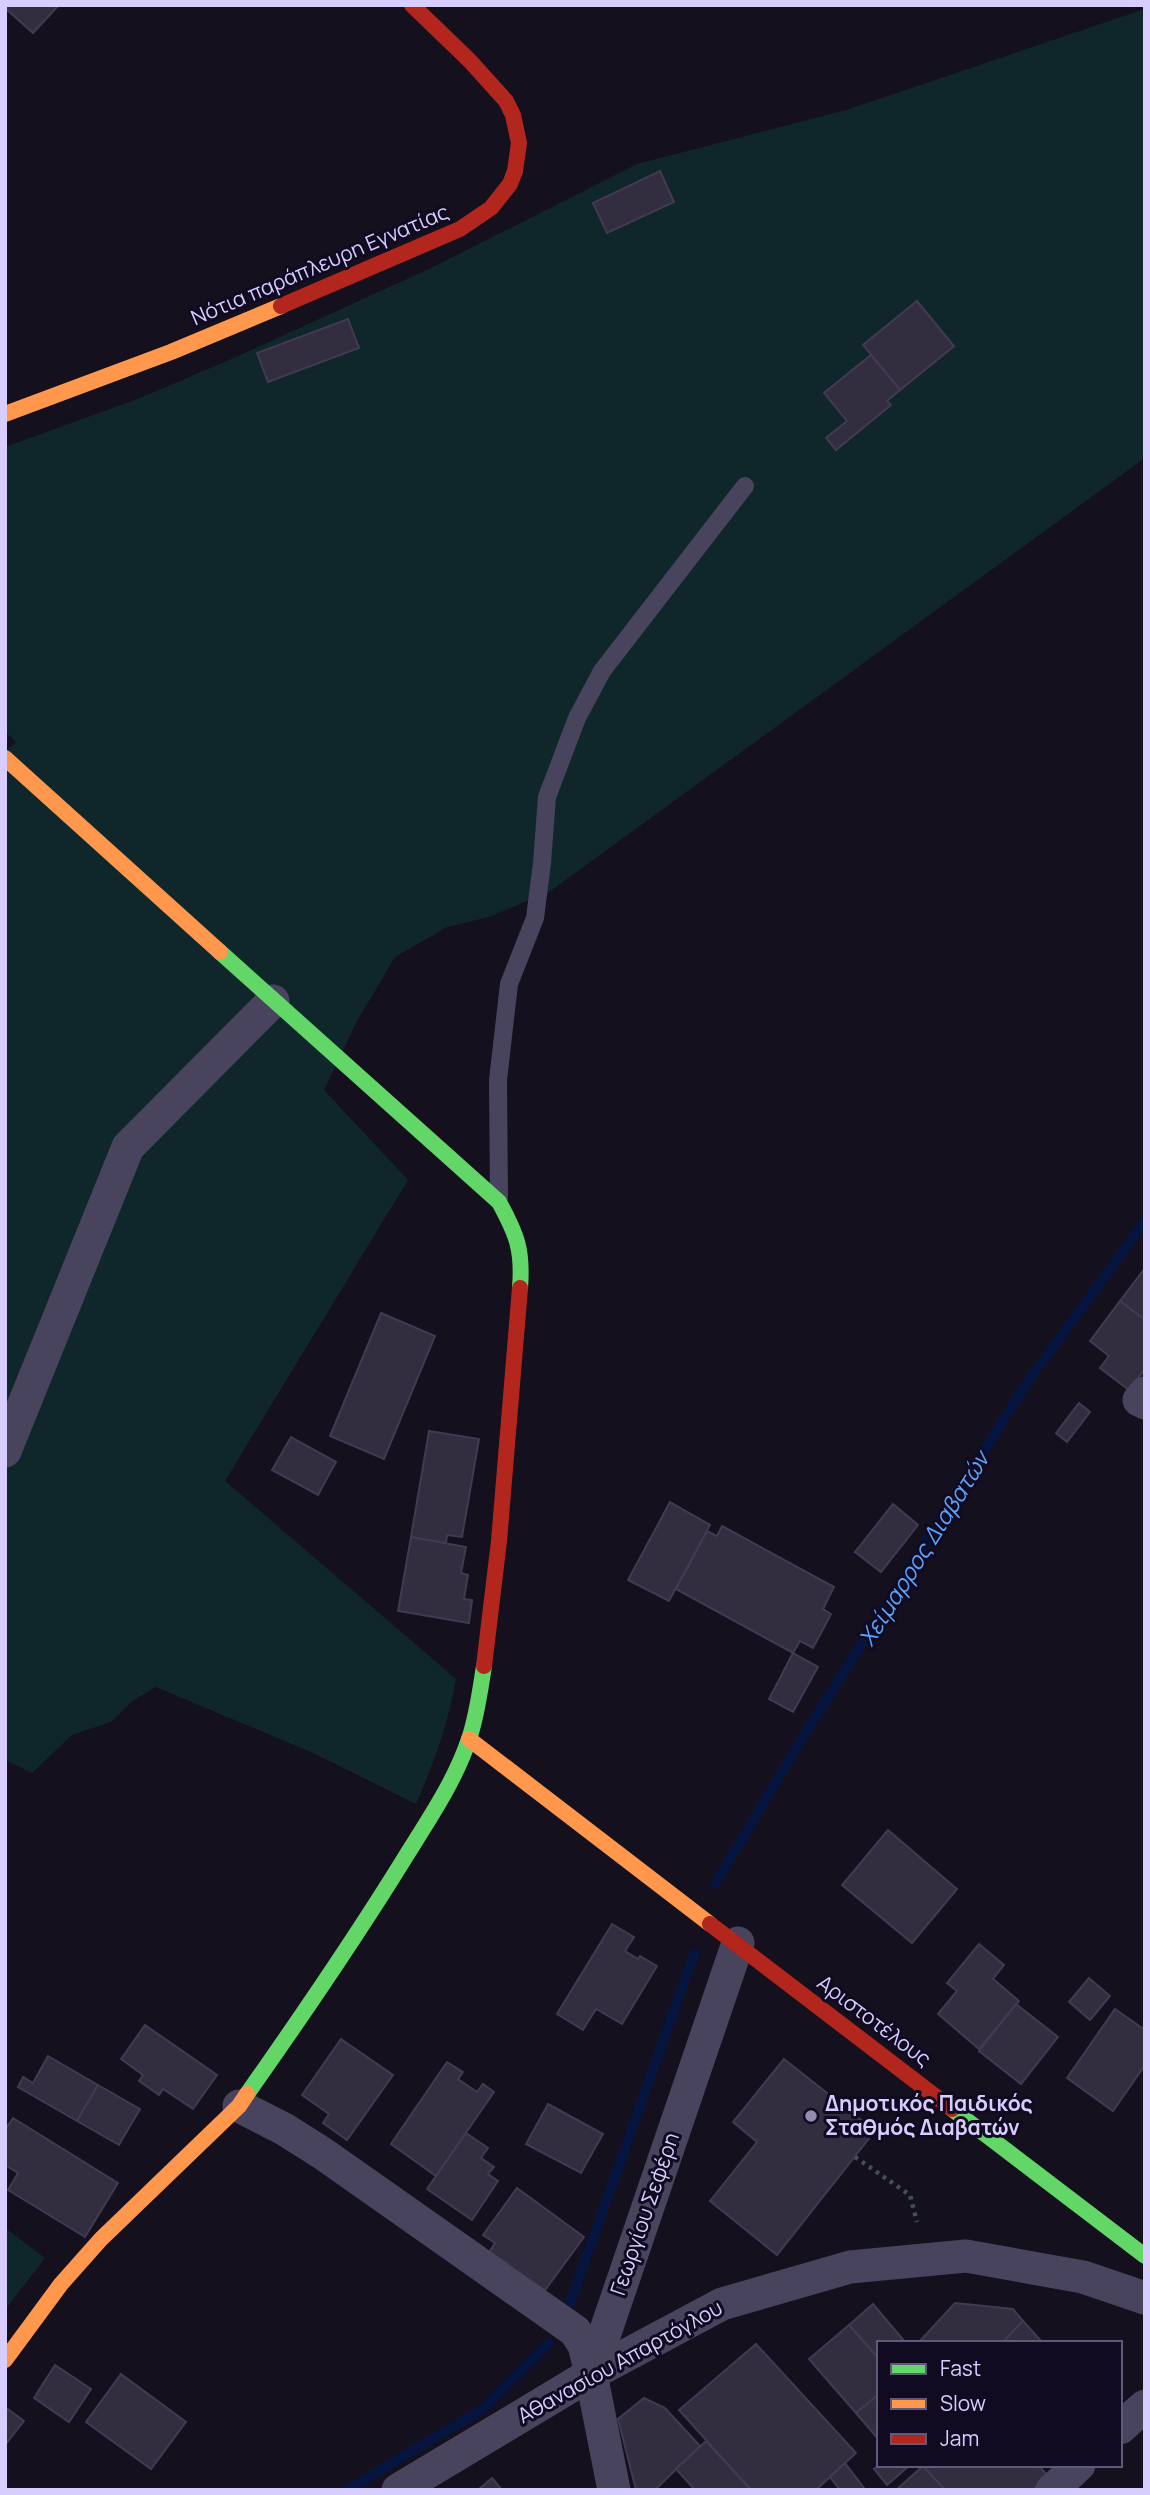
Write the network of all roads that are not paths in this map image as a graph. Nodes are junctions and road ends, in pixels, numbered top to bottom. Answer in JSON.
{"nodes":[{"id":1,"x":412,"y":5,"type":"edge"},
{"id":2,"x":5,"y":414,"type":"edge"},
{"id":3,"x":745,"y":486,"type":"dead end"},
{"id":4,"x":5,"y":758,"type":"edge"},
{"id":5,"x":273,"y":1001,"type":"junction"},
{"id":6,"x":499,"y":1202,"type":"junction"},
{"id":7,"x":1145,"y":1393,"type":"edge"},
{"id":8,"x":1145,"y":1403,"type":"edge"},
{"id":9,"x":5,"y":1451,"type":"edge"},
{"id":10,"x":469,"y":1739,"type":"junction"},
{"id":11,"x":738,"y":1943,"type":"junction"},
{"id":12,"x":239,"y":2106,"type":"junction"},
{"id":13,"x":1145,"y":2256,"type":"edge"},
{"id":14,"x":1145,"y":2298,"type":"edge"},
{"id":15,"x":5,"y":2360,"type":"edge"},
{"id":16,"x":591,"y":2374,"type":"junction"},
{"id":17,"x":1145,"y":2406,"type":"edge"},
{"id":18,"x":1122,"y":2426,"type":"edge"},
{"id":19,"x":398,"y":2490,"type":"edge"},
{"id":20,"x":614,"y":2490,"type":"edge"}],
"edges":[{"from":1,"to":2,"type":"street","name":"Νότια παράπλευρη Εγνατίας"},
{"from":3,"to":6,"type":"lane"},
{"from":4,"to":5,"type":"street"},
{"from":5,"to":6,"type":"street"},
{"from":5,"to":9,"type":"street"},
{"from":6,"to":10,"type":"street"},
{"from":7,"to":8,"type":"street"},
{"from":10,"to":11,"type":"street","name":"Αριστοτέλους"},
{"from":10,"to":12,"type":"street"},
{"from":11,"to":13,"type":"street","name":"Αριστοτέλους"},
{"from":11,"to":16,"type":"street","name":"Γεωργίου Σεφέρη"},
{"from":12,"to":15,"type":"street"},
{"from":12,"to":16,"type":"street"},
{"from":14,"to":16,"type":"street","name":"Αθανασίου Απαρτόγλου"},
{"from":16,"to":19,"type":"street","name":"Αθανασίου Απαρτόγλου"},
{"from":16,"to":20,"type":"street"},
{"from":17,"to":18,"type":"street"}]}
